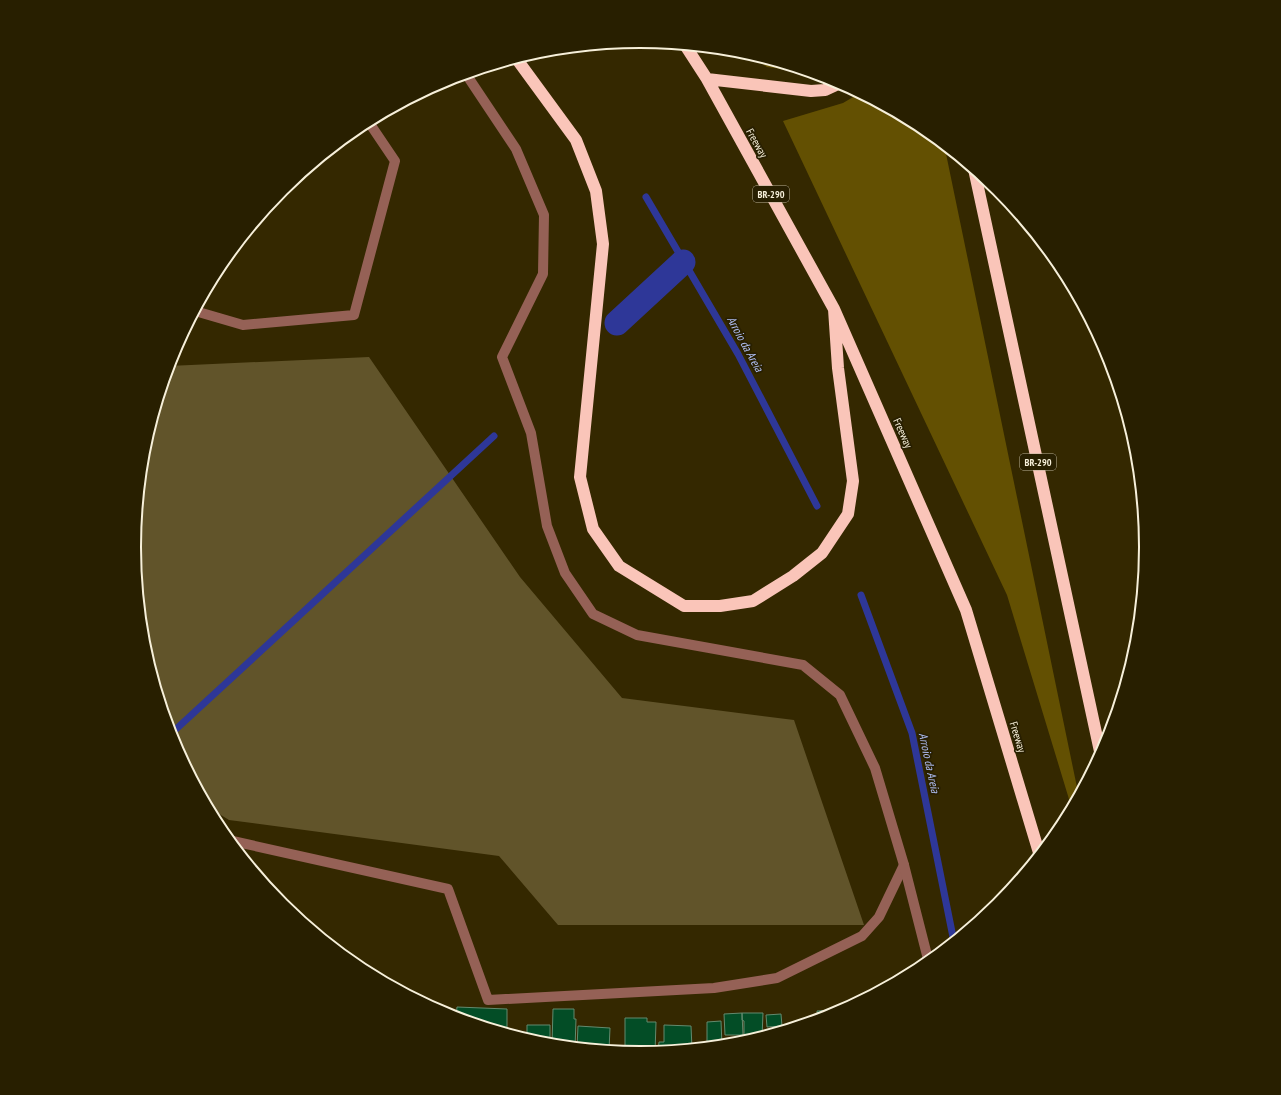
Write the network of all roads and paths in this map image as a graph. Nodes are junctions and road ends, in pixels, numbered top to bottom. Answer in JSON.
{"nodes":[{"id":1,"x":688,"y":50,"type":"edge"},
{"id":2,"x":520,"y":63,"type":"edge"},
{"id":3,"x":469,"y":79,"type":"edge"},
{"id":4,"x":707,"y":79,"type":"junction"},
{"id":5,"x":833,"y":86,"type":"edge"},
{"id":6,"x":372,"y":127,"type":"edge"},
{"id":7,"x":976,"y":177,"type":"edge"},
{"id":8,"x":834,"y":309,"type":"junction"},
{"id":9,"x":200,"y":313,"type":"edge"},
{"id":10,"x":1099,"y":746,"type":"edge"},
{"id":11,"x":237,"y":842,"type":"edge"},
{"id":12,"x":1038,"y":850,"type":"edge"},
{"id":13,"x":904,"y":865,"type":"junction"},
{"id":14,"x":928,"y":956,"type":"edge"}],
"edges":[{"from":1,"to":4,"type":"highway","name":"Freeway","number":"BR-290"},
{"from":2,"to":8,"type":"highway"},
{"from":3,"to":13,"type":"street"},
{"from":4,"to":5,"type":"highway"},
{"from":4,"to":8,"type":"highway","name":"Freeway","number":"BR-290"},
{"from":6,"to":9,"type":"street"},
{"from":7,"to":10,"type":"highway","number":"BR-290"},
{"from":8,"to":12,"type":"highway","name":"Freeway","number":"BR-290"},
{"from":11,"to":13,"type":"street"},
{"from":13,"to":14,"type":"street"}]}
